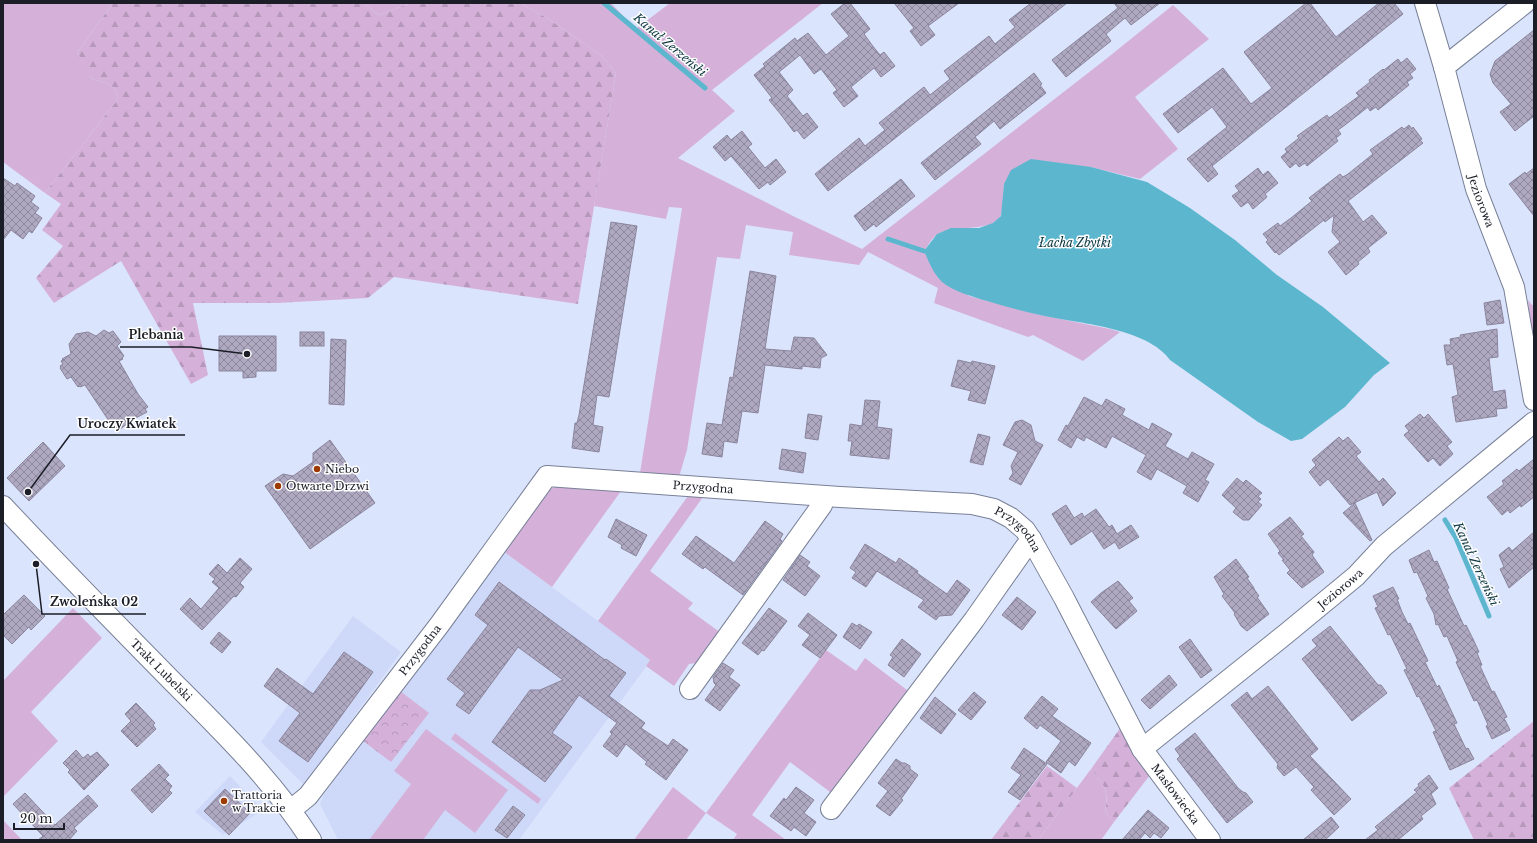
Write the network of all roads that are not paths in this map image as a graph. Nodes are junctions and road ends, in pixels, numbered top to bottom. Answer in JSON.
{"nodes":[{"id":1,"x":1425,"y":3,"type":"edge"},
{"id":2,"x":1525,"y":3,"type":"edge"},
{"id":3,"x":1444,"y":67,"type":"junction"},
{"id":4,"x":1534,"y":400,"type":"edge"},
{"id":5,"x":1534,"y":422,"type":"edge"},
{"id":6,"x":824,"y":496,"type":"junction"},
{"id":7,"x":3,"y":506,"type":"edge"},
{"id":8,"x":1031,"y":539,"type":"junction"},
{"id":9,"x":690,"y":689,"type":"dead end"},
{"id":10,"x":1142,"y":749,"type":"junction"},
{"id":11,"x":831,"y":809,"type":"dead end"},
{"id":12,"x":291,"y":810,"type":"junction"},
{"id":13,"x":311,"y":840,"type":"edge"},
{"id":14,"x":1210,"y":840,"type":"edge"}],
"edges":[{"from":1,"to":3,"type":"street","name":"Jeziorowa"},
{"from":2,"to":3,"type":"street"},
{"from":3,"to":4,"type":"street","name":"Jeziorowa"},
{"from":5,"to":10,"type":"street","name":"Jeziorowa"},
{"from":6,"to":8,"type":"street","name":"Przygodna"},
{"from":6,"to":9,"type":"street"},
{"from":6,"to":12,"type":"street","name":"Przygodna"},
{"from":7,"to":12,"type":"street","name":"Trakt Lubelski"},
{"from":8,"to":10,"type":"street","name":"Przygodna"},
{"from":8,"to":11,"type":"street"},
{"from":10,"to":14,"type":"street","name":"Masłowiecka"},
{"from":12,"to":13,"type":"street","name":"Trakt Lubelski"}]}
